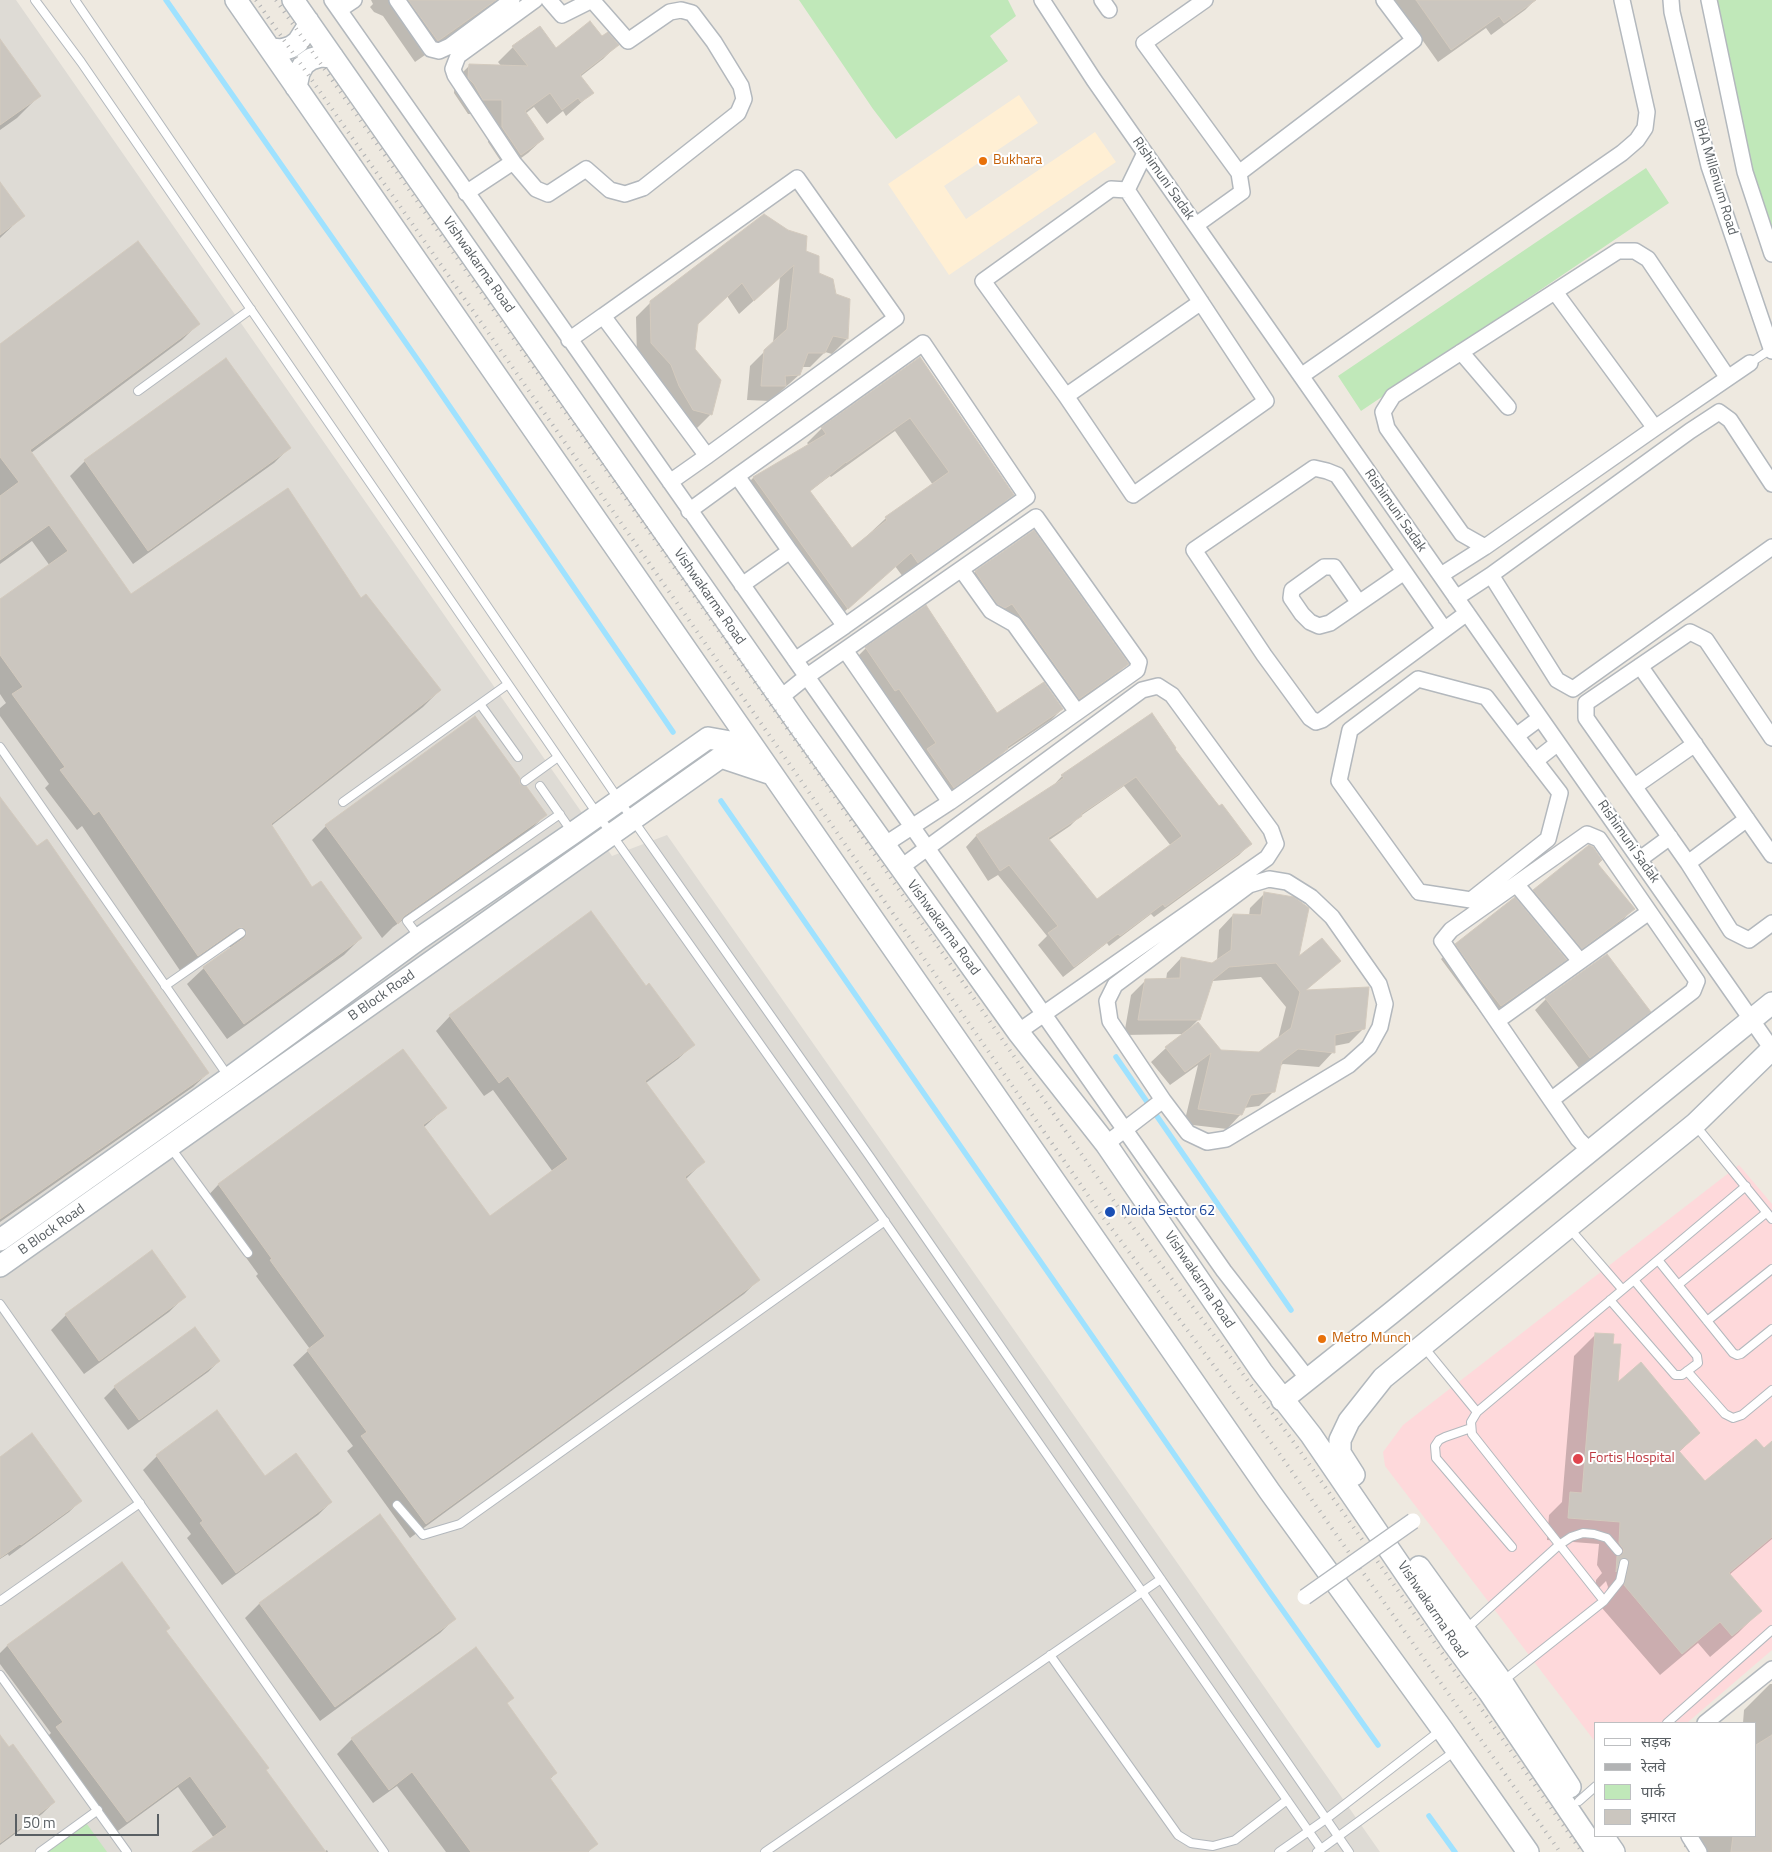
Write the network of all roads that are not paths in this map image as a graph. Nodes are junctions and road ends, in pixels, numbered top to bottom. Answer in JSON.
{"nodes":[{"id":1,"x":36,"y":0,"type":"edge"},
{"id":2,"x":75,"y":0,"type":"edge"},
{"id":3,"x":236,"y":0,"type":"edge"},
{"id":4,"x":294,"y":0,"type":"edge"},
{"id":5,"x":354,"y":0,"type":"edge"},
{"id":6,"x":397,"y":0,"type":"edge"},
{"id":7,"x":512,"y":0,"type":"edge"},
{"id":8,"x":535,"y":0,"type":"edge"},
{"id":9,"x":549,"y":0,"type":"edge"},
{"id":10,"x":592,"y":0,"type":"edge"},
{"id":11,"x":1042,"y":0,"type":"edge"},
{"id":12,"x":1205,"y":0,"type":"edge"},
{"id":13,"x":1384,"y":0,"type":"edge"},
{"id":14,"x":1622,"y":0,"type":"edge"},
{"id":15,"x":1671,"y":0,"type":"edge"},
{"id":16,"x":1709,"y":0,"type":"edge"},
{"id":17,"x":336,"y":5,"type":"edge"},
{"id":18,"x":308,"y":21,"type":"junction"},
{"id":19,"x":270,"y":49,"type":"junction"},
{"id":20,"x":333,"y":57,"type":"junction"},
{"id":21,"x":296,"y":87,"type":"junction"},
{"id":22,"x":1145,"y":153,"type":"junction"},
{"id":23,"x":513,"y":162,"type":"junction"},
{"id":24,"x":1239,"y":173,"type":"junction"},
{"id":25,"x":1127,"y":190,"type":"junction"},
{"id":26,"x":466,"y":193,"type":"junction"},
{"id":27,"x":1196,"y":226,"type":"junction"},
{"id":28,"x":1772,"y":254,"type":"edge"},
{"id":29,"x":1555,"y":292,"type":"junction"},
{"id":30,"x":1201,"y":302,"type":"junction"},
{"id":31,"x":251,"y":309,"type":"junction"},
{"id":32,"x":603,"y":316,"type":"junction"},
{"id":33,"x":570,"y":340,"type":"junction"},
{"id":34,"x":1771,"y":350,"type":"edge"},
{"id":35,"x":1461,"y":352,"type":"junction"},
{"id":36,"x":1750,"y":363,"type":"joint"},
{"id":37,"x":1301,"y":376,"type":"junction"},
{"id":38,"x":1728,"y":378,"type":"junction"},
{"id":39,"x":138,"y":391,"type":"dead end"},
{"id":40,"x":1066,"y":396,"type":"junction"},
{"id":41,"x":1508,"y":407,"type":"dead end"},
{"id":42,"x":1655,"y":428,"type":"junction"},
{"id":43,"x":707,"y":456,"type":"junction"},
{"id":44,"x":737,"y":476,"type":"junction"},
{"id":45,"x":670,"y":482,"type":"junction"},
{"id":46,"x":1772,"y":484,"type":"edge"},
{"id":47,"x":690,"y":511,"type":"junction"},
{"id":48,"x":1485,"y":547,"type":"junction"},
{"id":49,"x":1772,"y":547,"type":"edge"},
{"id":50,"x":790,"y":551,"type":"junction"},
{"id":51,"x":961,"y":568,"type":"junction"},
{"id":52,"x":1404,"y":572,"type":"junction"},
{"id":53,"x":1441,"y":575,"type":"junction"},
{"id":54,"x":1491,"y":575,"type":"junction"},
{"id":55,"x":742,"y":585,"type":"junction"},
{"id":56,"x":1456,"y":598,"type":"junction"},
{"id":57,"x":1359,"y":603,"type":"dead end"},
{"id":58,"x":1467,"y":613,"type":"junction"},
{"id":59,"x":845,"y":626,"type":"junction"},
{"id":60,"x":1444,"y":629,"type":"junction"},
{"id":61,"x":845,"y":650,"type":"junction"},
{"id":62,"x":795,"y":660,"type":"junction"},
{"id":63,"x":1640,"y":666,"type":"junction"},
{"id":64,"x":806,"y":676,"type":"junction"},
{"id":65,"x":508,"y":684,"type":"junction"},
{"id":66,"x":780,"y":698,"type":"junction"},
{"id":67,"x":480,"y":704,"type":"junction"},
{"id":68,"x":1077,"y":712,"type":"junction"},
{"id":69,"x":1540,"y":718,"type":"junction"},
{"id":70,"x":1516,"y":736,"type":"junction"},
{"id":71,"x":1772,"y":738,"type":"edge"},
{"id":72,"x":1558,"y":743,"type":"junction"},
{"id":73,"x":1694,"y":744,"type":"junction"},
{"id":74,"x":752,"y":745,"type":"junction"},
{"id":75,"x":0,"y":747,"type":"edge"},
{"id":76,"x":518,"y":757,"type":"dead end"},
{"id":77,"x":558,"y":757,"type":"junction"},
{"id":78,"x":1535,"y":761,"type":"junction"},
{"id":79,"x":772,"y":774,"type":"junction"},
{"id":80,"x":525,"y":781,"type":"dead end"},
{"id":81,"x":540,"y":786,"type":"dead end"},
{"id":82,"x":1636,"y":786,"type":"junction"},
{"id":83,"x":619,"y":800,"type":"junction"},
{"id":84,"x":343,"y":802,"type":"dead end"},
{"id":85,"x":950,"y":802,"type":"junction"},
{"id":86,"x":560,"y":814,"type":"junction"},
{"id":87,"x":598,"y":815,"type":"junction"},
{"id":88,"x":632,"y":819,"type":"junction"},
{"id":89,"x":1747,"y":819,"type":"junction"},
{"id":90,"x":912,"y":827,"type":"junction"},
{"id":91,"x":573,"y":833,"type":"junction"},
{"id":92,"x":611,"y":834,"type":"junction"},
{"id":93,"x":1670,"y":837,"type":"junction"},
{"id":94,"x":884,"y":845,"type":"junction"},
{"id":95,"x":927,"y":848,"type":"junction"},
{"id":96,"x":1772,"y":855,"type":"edge"},
{"id":97,"x":1640,"y":859,"type":"junction"},
{"id":98,"x":1688,"y":863,"type":"junction"},
{"id":99,"x":900,"y":868,"type":"junction"},
{"id":100,"x":1516,"y":884,"type":"junction"},
{"id":101,"x":1649,"y":912,"type":"junction"},
{"id":102,"x":1772,"y":923,"type":"edge"},
{"id":103,"x":241,"y":933,"type":"dead end"},
{"id":104,"x":420,"y":938,"type":"junction"},
{"id":105,"x":1580,"y":961,"type":"junction"},
{"id":106,"x":165,"y":986,"type":"junction"},
{"id":107,"x":1772,"y":1003,"type":"edge"},
{"id":108,"x":1043,"y":1015,"type":"junction"},
{"id":109,"x":1752,"y":1019,"type":"junction"},
{"id":110,"x":1497,"y":1021,"type":"junction"},
{"id":111,"x":1018,"y":1032,"type":"junction"},
{"id":112,"x":1772,"y":1049,"type":"edge"},
{"id":113,"x":229,"y":1078,"type":"junction"},
{"id":114,"x":1163,"y":1100,"type":"junction"},
{"id":115,"x":1551,"y":1100,"type":"junction"},
{"id":116,"x":1695,"y":1124,"type":"junction"},
{"id":117,"x":1124,"y":1129,"type":"junction"},
{"id":118,"x":1106,"y":1144,"type":"junction"},
{"id":119,"x":169,"y":1146,"type":"junction"},
{"id":120,"x":1590,"y":1151,"type":"junction"},
{"id":121,"x":1746,"y":1186,"type":"junction"},
{"id":122,"x":1769,"y":1216,"type":"edge"},
{"id":123,"x":885,"y":1221,"type":"junction"},
{"id":124,"x":1569,"y":1227,"type":"junction"},
{"id":125,"x":0,"y":1240,"type":"edge"},
{"id":126,"x":248,"y":1253,"type":"dead end"},
{"id":127,"x":1658,"y":1260,"type":"junction"},
{"id":128,"x":0,"y":1266,"type":"edge"},
{"id":129,"x":1772,"y":1269,"type":"edge"},
{"id":130,"x":1634,"y":1280,"type":"junction"},
{"id":131,"x":1678,"y":1285,"type":"junction"},
{"id":132,"x":1622,"y":1289,"type":"junction"},
{"id":133,"x":1610,"y":1300,"type":"junction"},
{"id":134,"x":0,"y":1304,"type":"edge"},
{"id":135,"x":1707,"y":1321,"type":"junction"},
{"id":136,"x":1772,"y":1329,"type":"edge"},
{"id":137,"x":1423,"y":1346,"type":"junction"},
{"id":138,"x":1687,"y":1371,"type":"junction"},
{"id":139,"x":1308,"y":1379,"type":"junction"},
{"id":140,"x":1772,"y":1390,"type":"edge"},
{"id":141,"x":1282,"y":1400,"type":"junction"},
{"id":142,"x":1477,"y":1412,"type":"junction"},
{"id":143,"x":1471,"y":1428,"type":"junction"},
{"id":144,"x":140,"y":1503,"type":"junction"},
{"id":145,"x":397,"y":1506,"type":"dead end"},
{"id":146,"x":1413,"y":1521,"type":"dead end"},
{"id":147,"x":1559,"y":1545,"type":"junction"},
{"id":148,"x":1512,"y":1547,"type":"dead end"},
{"id":149,"x":1618,"y":1551,"type":"dead end"},
{"id":150,"x":1624,"y":1563,"type":"dead end"},
{"id":151,"x":1161,"y":1579,"type":"junction"},
{"id":152,"x":1142,"y":1592,"type":"junction"},
{"id":153,"x":1305,"y":1597,"type":"dead end"},
{"id":154,"x":0,"y":1601,"type":"edge"},
{"id":155,"x":1604,"y":1601,"type":"junction"},
{"id":156,"x":1772,"y":1630,"type":"edge"},
{"id":157,"x":1459,"y":1637,"type":"junction"},
{"id":158,"x":1050,"y":1655,"type":"junction"},
{"id":159,"x":1772,"y":1669,"type":"edge"},
{"id":160,"x":0,"y":1675,"type":"edge"},
{"id":161,"x":1496,"y":1687,"type":"junction"},
{"id":162,"x":1668,"y":1722,"type":"edge"},
{"id":163,"x":1706,"y":1722,"type":"edge"},
{"id":164,"x":1442,"y":1729,"type":"junction"},
{"id":165,"x":1456,"y":1750,"type":"junction"},
{"id":166,"x":1594,"y":1792,"type":"edge"},
{"id":167,"x":1287,"y":1800,"type":"junction"},
{"id":168,"x":98,"y":1810,"type":"junction"},
{"id":169,"x":1586,"y":1817,"type":"edge"},
{"id":170,"x":1326,"y":1819,"type":"junction"},
{"id":171,"x":1309,"y":1831,"type":"junction"},
{"id":172,"x":1338,"y":1837,"type":"junction"},
{"id":173,"x":1604,"y":1837,"type":"edge"},
{"id":174,"x":1690,"y":1837,"type":"edge"},
{"id":175,"x":1213,"y":1846,"type":"junction"},
{"id":176,"x":1319,"y":1850,"type":"edge"},
{"id":177,"x":768,"y":1851,"type":"edge"},
{"id":178,"x":40,"y":1852,"type":"edge"},
{"id":179,"x":127,"y":1852,"type":"edge"},
{"id":180,"x":384,"y":1852,"type":"edge"},
{"id":181,"x":1205,"y":1852,"type":"edge"},
{"id":182,"x":1279,"y":1852,"type":"edge"},
{"id":183,"x":1349,"y":1852,"type":"edge"},
{"id":184,"x":1528,"y":1852,"type":"edge"},
{"id":185,"x":1597,"y":1852,"type":"edge"},
{"id":186,"x":1614,"y":1852,"type":"edge"},
{"id":187,"x":1700,"y":1852,"type":"edge"}],
"edges":[{"from":1,"to":31,"type":"lane"},
{"from":2,"to":83,"type":"lane"},
{"from":3,"to":19,"type":"main road"},
{"from":4,"to":18,"type":"main road","name":"Vishwakarma Road"},
{"from":5,"to":17,"type":"street"},
{"from":6,"to":7,"type":"street"},
{"from":8,"to":23,"type":"street"},
{"from":9,"to":10,"type":"street"},
{"from":10,"to":23,"type":"street"},
{"from":11,"to":22,"type":"street","name":"Rishimuni Sadak"},
{"from":12,"to":24,"type":"street"},
{"from":13,"to":24,"type":"street"},
{"from":14,"to":37,"type":"street"},
{"from":15,"to":34,"type":"street","name":"BHA Millenium Road"},
{"from":16,"to":28,"type":"street"},
{"from":17,"to":26,"type":"street"},
{"from":18,"to":19,"type":"main road"},
{"from":18,"to":20,"type":"main road","name":"Vishwakarma Road"},
{"from":19,"to":21,"type":"main road"},
{"from":20,"to":21,"type":"main road"},
{"from":20,"to":66,"type":"main road","name":"Vishwakarma Road"},
{"from":21,"to":74,"type":"main road"},
{"from":22,"to":25,"type":"street"},
{"from":22,"to":27,"type":"street","name":"Rishimuni Sadak"},
{"from":23,"to":26,"type":"street"},
{"from":24,"to":27,"type":"street"},
{"from":25,"to":30,"type":"street"},
{"from":25,"to":40,"type":"street"},
{"from":26,"to":33,"type":"street"},
{"from":27,"to":37,"type":"street","name":"Rishimuni Sadak"},
{"from":29,"to":35,"type":"street"},
{"from":29,"to":38,"type":"street"},
{"from":29,"to":42,"type":"street"},
{"from":30,"to":40,"type":"street"},
{"from":30,"to":40,"type":"street"},
{"from":31,"to":39,"type":"lane"},
{"from":31,"to":65,"type":"lane"},
{"from":32,"to":33,"type":"street"},
{"from":32,"to":43,"type":"street"},
{"from":32,"to":43,"type":"street"},
{"from":33,"to":45,"type":"street"},
{"from":34,"to":36,"type":"lane"},
{"from":35,"to":41,"type":"street"},
{"from":35,"to":48,"type":"street"},
{"from":36,"to":38,"type":"street"},
{"from":37,"to":53,"type":"street","name":"Rishimuni Sadak"},
{"from":38,"to":42,"type":"street"},
{"from":42,"to":48,"type":"street"},
{"from":43,"to":45,"type":"street"},
{"from":44,"to":47,"type":"street"},
{"from":44,"to":50,"type":"street"},
{"from":44,"to":59,"type":"street"},
{"from":45,"to":47,"type":"street"},
{"from":46,"to":54,"type":"street"},
{"from":47,"to":55,"type":"street"},
{"from":48,"to":53,"type":"street"},
{"from":49,"to":54,"type":"street"},
{"from":50,"to":55,"type":"street"},
{"from":50,"to":59,"type":"street"},
{"from":51,"to":61,"type":"street"},
{"from":51,"to":68,"type":"street"},
{"from":51,"to":68,"type":"street"},
{"from":52,"to":57,"type":"street"},
{"from":52,"to":60,"type":"street"},
{"from":52,"to":60,"type":"street"},
{"from":53,"to":56,"type":"street","name":"Rishimuni Sadak"},
{"from":54,"to":56,"type":"street"},
{"from":55,"to":62,"type":"street"},
{"from":56,"to":58,"type":"street","name":"Rishimuni Sadak"},
{"from":58,"to":60,"type":"street"},
{"from":58,"to":69,"type":"street","name":"Rishimuni Sadak"},
{"from":59,"to":62,"type":"street"},
{"from":61,"to":64,"type":"street"},
{"from":61,"to":85,"type":"street"},
{"from":62,"to":64,"type":"street"},
{"from":63,"to":71,"type":"street"},
{"from":63,"to":73,"type":"street"},
{"from":63,"to":82,"type":"street"},
{"from":64,"to":66,"type":"street"},
{"from":64,"to":90,"type":"street"},
{"from":65,"to":67,"type":"lane"},
{"from":65,"to":77,"type":"lane"},
{"from":66,"to":94,"type":"main road","name":"Vishwakarma Road"},
{"from":67,"to":76,"type":"lane"},
{"from":67,"to":84,"type":"lane"},
{"from":68,"to":85,"type":"street"},
{"from":69,"to":70,"type":"street"},
{"from":69,"to":72,"type":"street","name":"Rishimuni Sadak"},
{"from":70,"to":78,"type":"street"},
{"from":70,"to":78,"type":"street"},
{"from":72,"to":78,"type":"street"},
{"from":72,"to":97,"type":"street","name":"Rishimuni Sadak"},
{"from":73,"to":82,"type":"street"},
{"from":73,"to":89,"type":"street"},
{"from":74,"to":79,"type":"main road"},
{"from":74,"to":83,"type":"main road","name":"B Block Road"},
{"from":75,"to":106,"type":"lane"},
{"from":77,"to":80,"type":"lane"},
{"from":77,"to":87,"type":"lane"},
{"from":79,"to":88,"type":"main road","name":"B Block Road"},
{"from":79,"to":164,"type":"main road"},
{"from":81,"to":86,"type":"lane"},
{"from":82,"to":93,"type":"street"},
{"from":83,"to":87,"type":"main road","name":"B Block Road"},
{"from":83,"to":88,"type":"lane"},
{"from":85,"to":90,"type":"street"},
{"from":86,"to":91,"type":"lane"},
{"from":86,"to":104,"type":"lane"},
{"from":87,"to":91,"type":"main road","name":"B Block Road"},
{"from":87,"to":92,"type":"lane"},
{"from":88,"to":92,"type":"main road","name":"B Block Road"},
{"from":88,"to":151,"type":"lane"},
{"from":89,"to":96,"type":"street"},
{"from":89,"to":98,"type":"street"},
{"from":90,"to":94,"type":"street"},
{"from":90,"to":95,"type":"street"},
{"from":91,"to":104,"type":"main road","name":"B Block Road"},
{"from":92,"to":119,"type":"main road","name":"B Block Road"},
{"from":92,"to":123,"type":"lane"},
{"from":93,"to":97,"type":"street"},
{"from":93,"to":98,"type":"street"},
{"from":94,"to":99,"type":"main road","name":"Vishwakarma Road"},
{"from":95,"to":99,"type":"street"},
{"from":95,"to":108,"type":"street"},
{"from":95,"to":108,"type":"street"},
{"from":97,"to":109,"type":"street","name":"Rishimuni Sadak"},
{"from":98,"to":102,"type":"street"},
{"from":99,"to":111,"type":"main road","name":"Vishwakarma Road"},
{"from":100,"to":101,"type":"street"},
{"from":100,"to":105,"type":"street"},
{"from":100,"to":110,"type":"street"},
{"from":101,"to":105,"type":"street"},
{"from":101,"to":115,"type":"street"},
{"from":103,"to":106,"type":"lane"},
{"from":104,"to":113,"type":"main road","name":"B Block Road"},
{"from":105,"to":110,"type":"street"},
{"from":106,"to":113,"type":"lane"},
{"from":107,"to":109,"type":"main road"},
{"from":108,"to":111,"type":"street"},
{"from":108,"to":117,"type":"street"},
{"from":109,"to":112,"type":"street","name":"Rishimuni Sadak"},
{"from":109,"to":120,"type":"main road"},
{"from":110,"to":115,"type":"street"},
{"from":111,"to":118,"type":"main road","name":"Vishwakarma Road"},
{"from":112,"to":116,"type":"main road"},
{"from":113,"to":125,"type":"main road","name":"B Block Road"},
{"from":114,"to":114,"type":"street"},
{"from":114,"to":117,"type":"street"},
{"from":115,"to":120,"type":"street"},
{"from":116,"to":121,"type":"lane"},
{"from":116,"to":124,"type":"main road"},
{"from":117,"to":118,"type":"street"},
{"from":117,"to":139,"type":"street"},
{"from":118,"to":141,"type":"main road","name":"Vishwakarma Road"},
{"from":119,"to":126,"type":"lane"},
{"from":119,"to":128,"type":"main road","name":"B Block Road"},
{"from":120,"to":139,"type":"main road"},
{"from":121,"to":122,"type":"lane"},
{"from":121,"to":127,"type":"lane"},
{"from":122,"to":131,"type":"lane"},
{"from":123,"to":145,"type":"lane"},
{"from":123,"to":152,"type":"lane"},
{"from":124,"to":132,"type":"lane"},
{"from":124,"to":137,"type":"main road"},
{"from":127,"to":130,"type":"lane"},
{"from":127,"to":131,"type":"lane"},
{"from":129,"to":135,"type":"lane"},
{"from":130,"to":132,"type":"lane"},
{"from":130,"to":138,"type":"lane"},
{"from":131,"to":135,"type":"lane"},
{"from":132,"to":133,"type":"lane"},
{"from":133,"to":138,"type":"lane"},
{"from":133,"to":142,"type":"lane"},
{"from":134,"to":144,"type":"lane"},
{"from":135,"to":136,"type":"lane"},
{"from":137,"to":142,"type":"lane"},
{"from":137,"to":157,"type":"main road"},
{"from":138,"to":140,"type":"lane"},
{"from":139,"to":141,"type":"main road"},
{"from":141,"to":157,"type":"main road","name":"Vishwakarma Road"},
{"from":142,"to":143,"type":"lane"},
{"from":143,"to":147,"type":"lane"},
{"from":143,"to":148,"type":"lane"},
{"from":144,"to":154,"type":"lane"},
{"from":144,"to":180,"type":"lane"},
{"from":146,"to":153,"type":"street","bridge":true},
{"from":147,"to":149,"type":"lane"},
{"from":147,"to":155,"type":"lane"},
{"from":147,"to":157,"type":"lane"},
{"from":150,"to":155,"type":"lane"},
{"from":151,"to":152,"type":"lane"},
{"from":151,"to":170,"type":"lane"},
{"from":152,"to":158,"type":"lane"},
{"from":152,"to":167,"type":"lane"},
{"from":155,"to":161,"type":"lane"},
{"from":156,"to":162,"type":"lane"},
{"from":157,"to":161,"type":"main road"},
{"from":158,"to":175,"type":"lane"},
{"from":158,"to":177,"type":"lane"},
{"from":159,"to":163,"type":"street"},
{"from":160,"to":168,"type":"lane"},
{"from":161,"to":169,"type":"main road"},
{"from":164,"to":165,"type":"main road"},
{"from":164,"to":170,"type":"lane"},
{"from":165,"to":172,"type":"lane"},
{"from":165,"to":184,"type":"main road"},
{"from":166,"to":169,"type":"lane"},
{"from":167,"to":171,"type":"lane"},
{"from":167,"to":175,"type":"lane"},
{"from":168,"to":178,"type":"lane"},
{"from":168,"to":179,"type":"lane"},
{"from":169,"to":185,"type":"main road"},
{"from":170,"to":171,"type":"lane"},
{"from":170,"to":172,"type":"lane"},
{"from":171,"to":176,"type":"lane"},
{"from":171,"to":182,"type":"lane"},
{"from":172,"to":176,"type":"lane"},
{"from":172,"to":183,"type":"lane"},
{"from":173,"to":186,"type":"main road"},
{"from":174,"to":187,"type":"street"},
{"from":175,"to":181,"type":"lane"}]}
